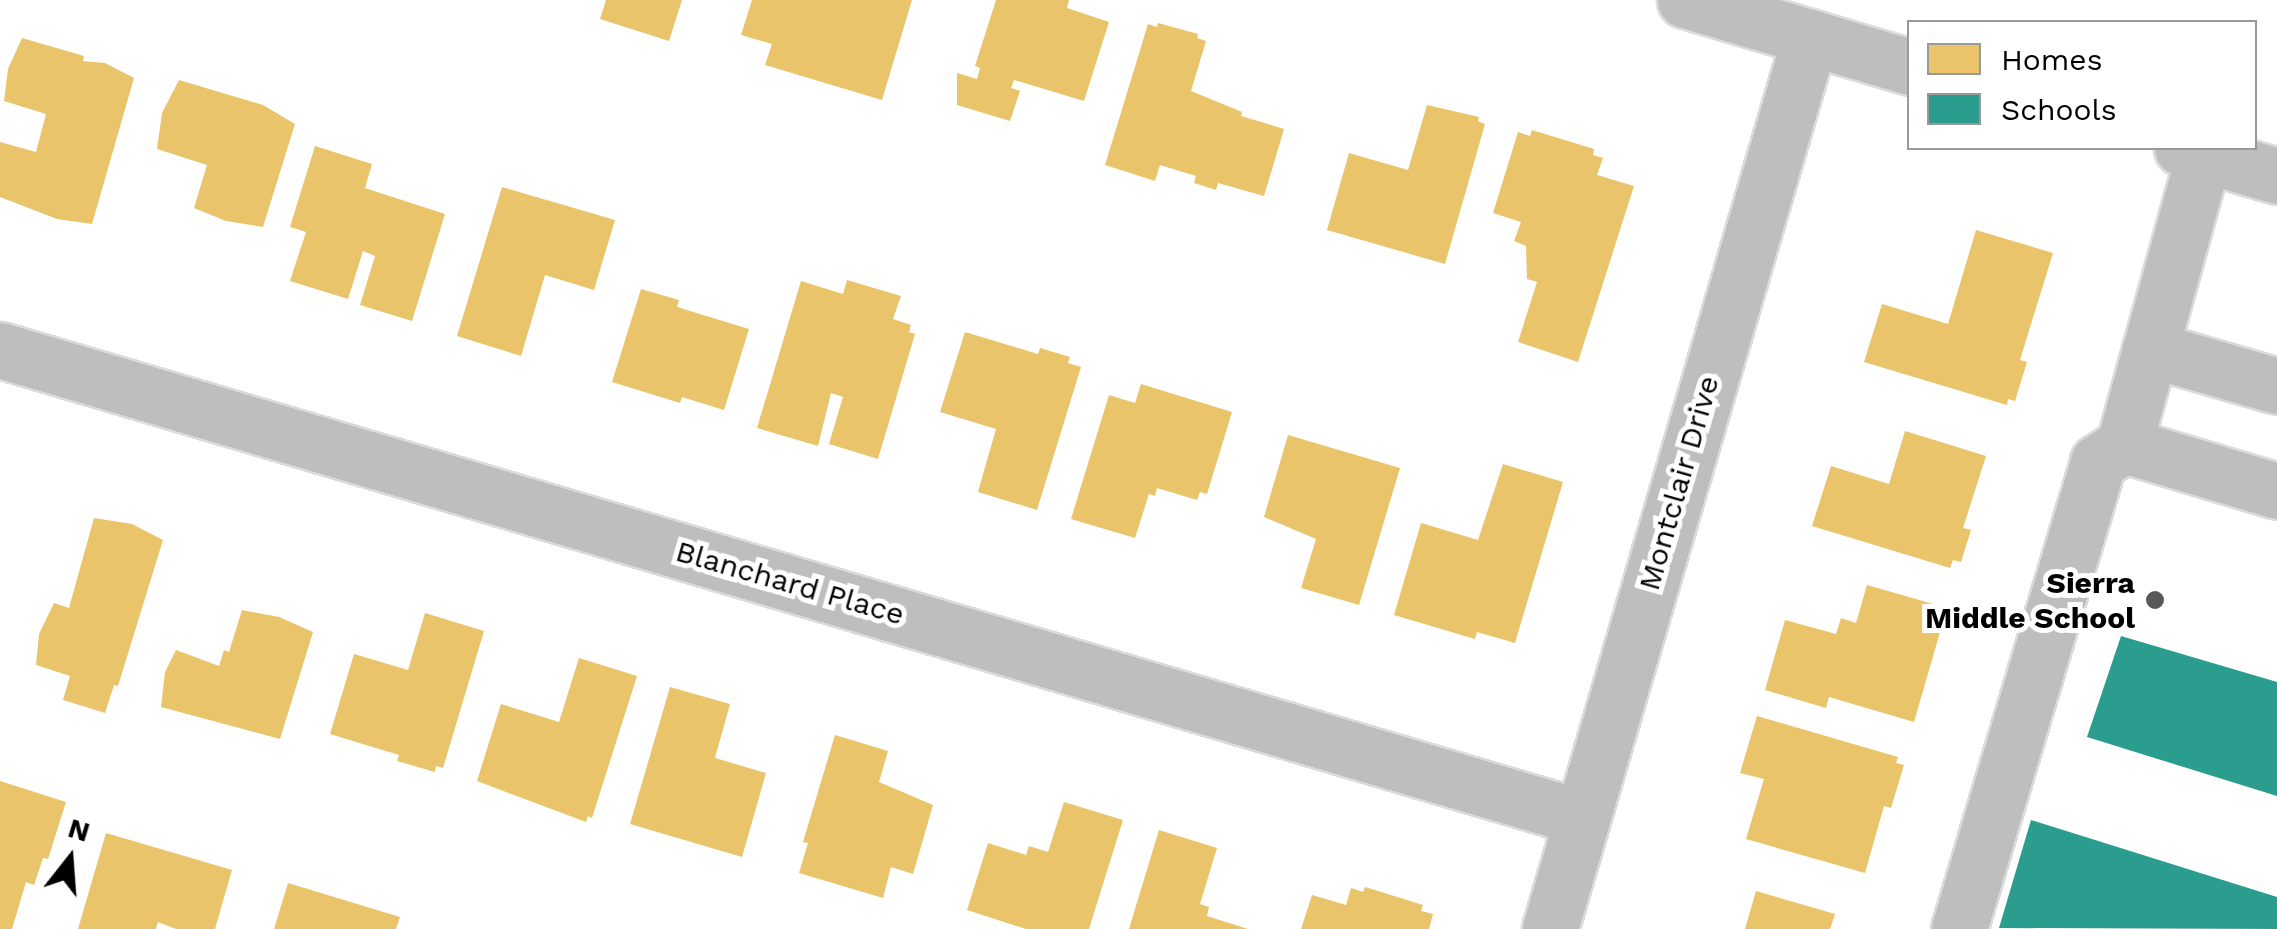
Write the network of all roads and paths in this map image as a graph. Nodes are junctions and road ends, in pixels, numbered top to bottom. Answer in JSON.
{"nodes":[{"id":1,"x":1685,"y":0,"type":"edge"},
{"id":2,"x":1810,"y":37,"type":"junction"},
{"id":3,"x":1907,"y":66,"type":"edge"},
{"id":4,"x":2193,"y":151,"type":"edge"},
{"id":5,"x":2277,"y":176,"type":"edge"},
{"id":6,"x":2150,"y":349,"type":"junction"},
{"id":7,"x":0,"y":350,"type":"edge"},
{"id":8,"x":2277,"y":386,"type":"edge"},
{"id":9,"x":2124,"y":445,"type":"junction"},
{"id":10,"x":2277,"y":492,"type":"edge"},
{"id":11,"x":1580,"y":817,"type":"junction"},
{"id":12,"x":1550,"y":929,"type":"edge"},
{"id":13,"x":1959,"y":929,"type":"edge"}],
"edges":[{"from":1,"to":2,"type":"street"},
{"from":2,"to":3,"type":"street"},
{"from":2,"to":11,"type":"street","name":"Montclair Drive"},
{"from":4,"to":5,"type":"street"},
{"from":4,"to":6,"type":"street"},
{"from":6,"to":8,"type":"street"},
{"from":6,"to":9,"type":"street"},
{"from":7,"to":11,"type":"street","name":"Blanchard Place"},
{"from":9,"to":10,"type":"street"},
{"from":9,"to":13,"type":"street"},
{"from":11,"to":12,"type":"street","name":"Montclair Drive"}]}
